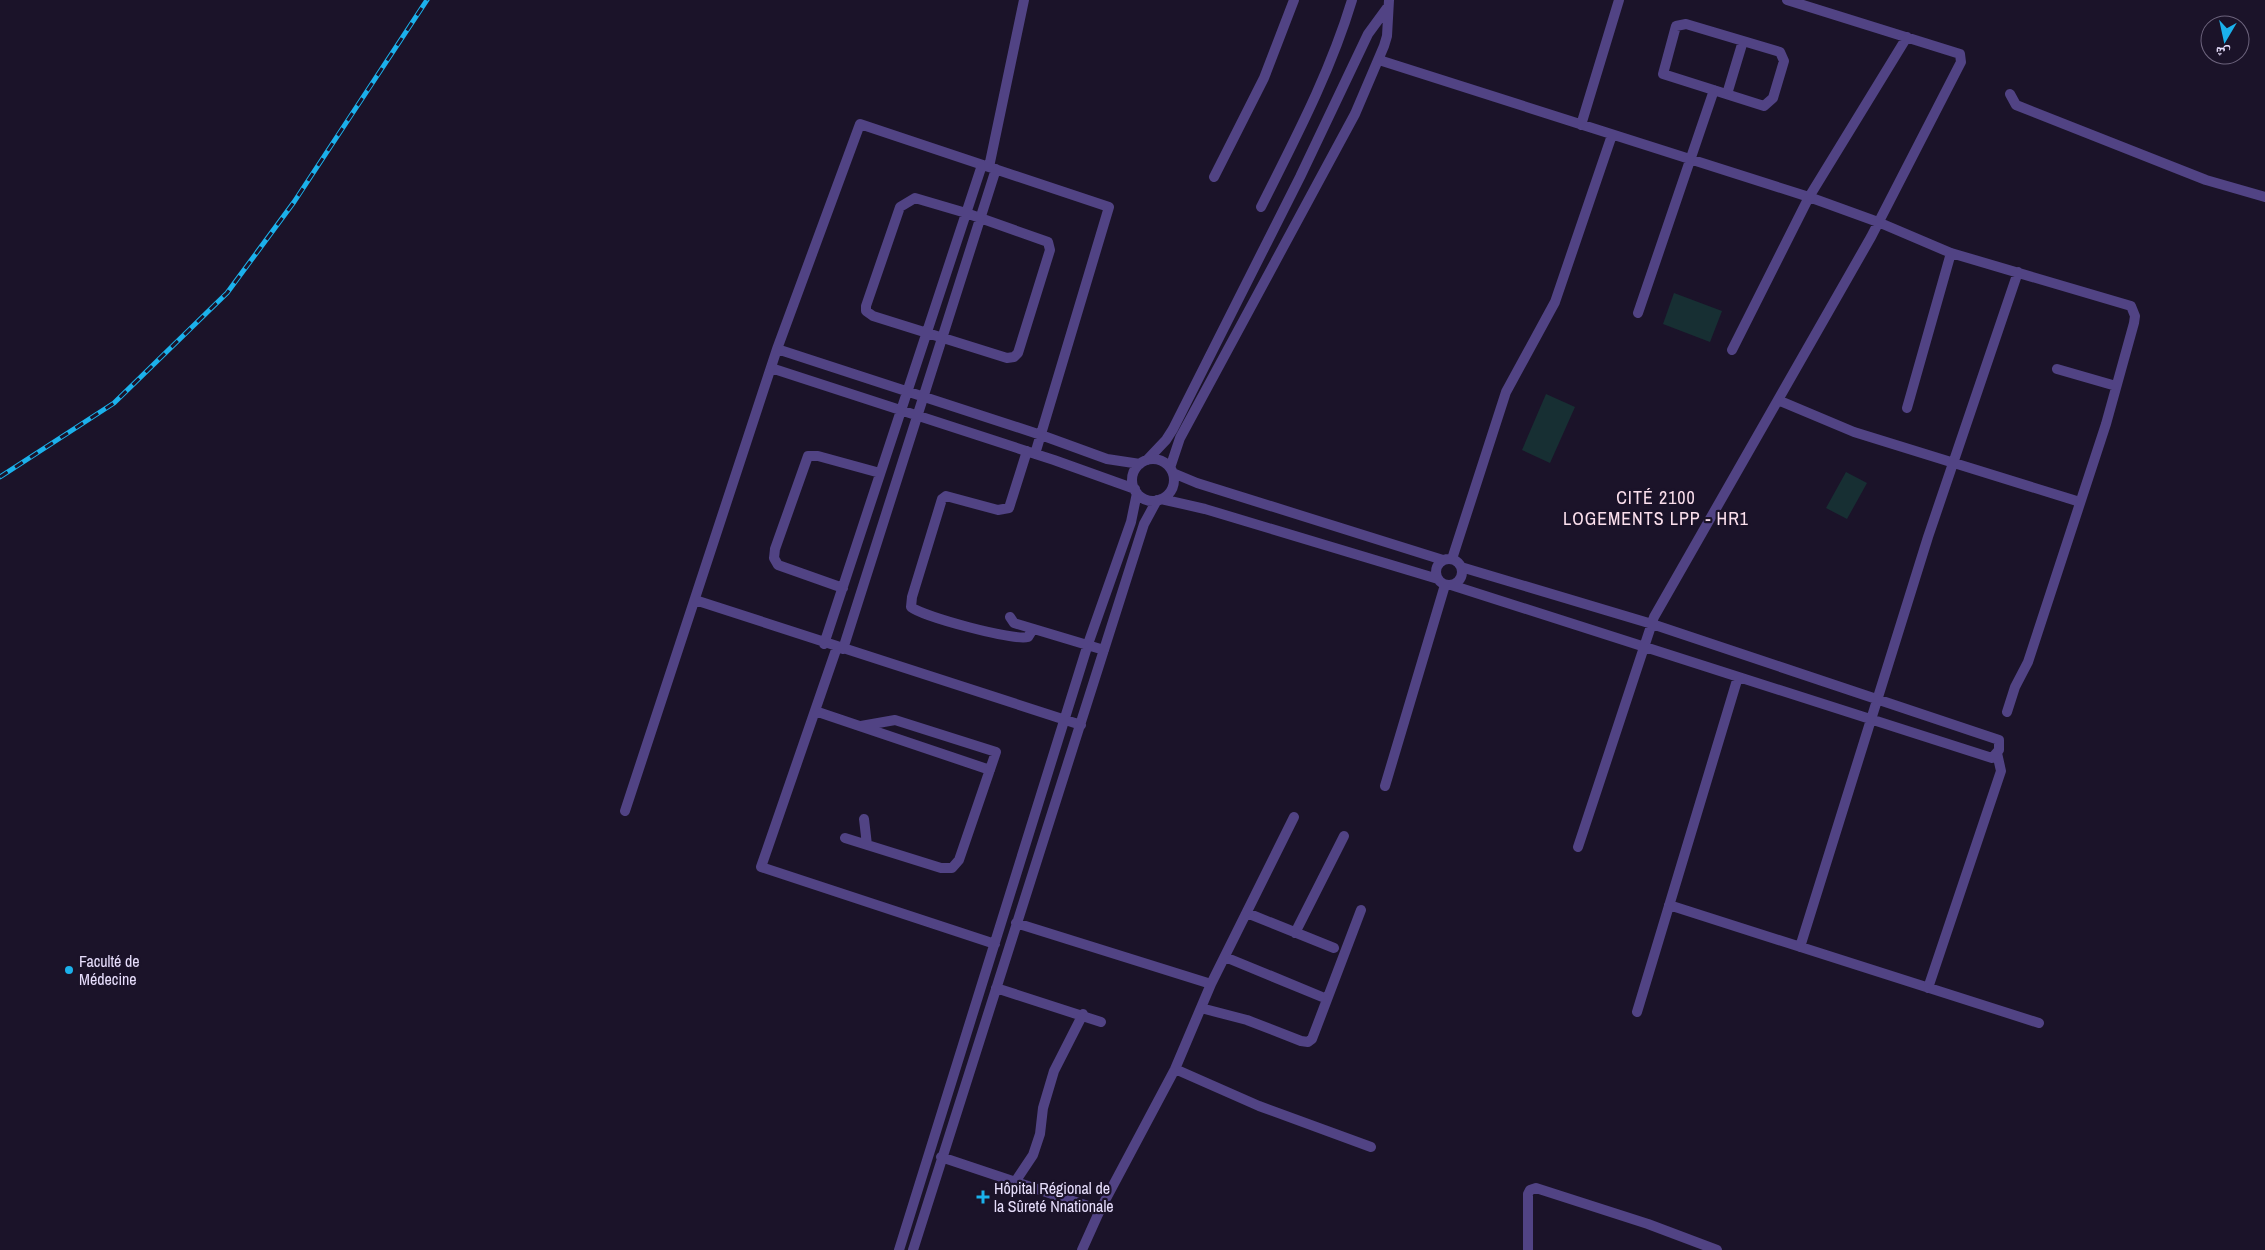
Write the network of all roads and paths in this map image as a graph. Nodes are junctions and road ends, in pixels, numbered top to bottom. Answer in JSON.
{"nodes":[{"id":1,"x":1024,"y":0,"type":"edge"},
{"id":2,"x":1294,"y":0,"type":"edge"},
{"id":3,"x":1352,"y":0,"type":"edge"},
{"id":4,"x":1619,"y":0,"type":"edge"},
{"id":5,"x":1788,"y":0,"type":"edge"},
{"id":6,"x":1388,"y":4,"type":"edge"},
{"id":7,"x":1907,"y":38,"type":"junction"},
{"id":8,"x":1742,"y":40,"type":"junction"},
{"id":9,"x":1379,"y":60,"type":"junction"},
{"id":10,"x":1714,"y":90,"type":"junction"},
{"id":11,"x":1727,"y":94,"type":"junction"},
{"id":12,"x":2010,"y":94,"type":"dead end"},
{"id":13,"x":1581,"y":125,"type":"junction"},
{"id":14,"x":1612,"y":135,"type":"junction"},
{"id":15,"x":1691,"y":160,"type":"junction"},
{"id":16,"x":989,"y":167,"type":"junction"},
{"id":17,"x":1214,"y":177,"type":"dead end"},
{"id":18,"x":1809,"y":197,"type":"junction"},
{"id":19,"x":2265,"y":197,"type":"edge"},
{"id":20,"x":1261,"y":207,"type":"dead end"},
{"id":21,"x":966,"y":213,"type":"junction"},
{"id":22,"x":980,"y":218,"type":"junction"},
{"id":23,"x":1878,"y":222,"type":"junction"},
{"id":24,"x":1952,"y":253,"type":"junction"},
{"id":25,"x":2018,"y":272,"type":"junction"},
{"id":26,"x":1638,"y":313,"type":"dead end"},
{"id":27,"x":926,"y":333,"type":"junction"},
{"id":28,"x":943,"y":338,"type":"junction"},
{"id":29,"x":777,"y":349,"type":"junction"},
{"id":30,"x":1732,"y":350,"type":"dead end"},
{"id":31,"x":771,"y":368,"type":"junction"},
{"id":32,"x":2057,"y":369,"type":"dead end"},
{"id":33,"x":2116,"y":386,"type":"junction"},
{"id":34,"x":907,"y":391,"type":"junction"},
{"id":35,"x":924,"y":397,"type":"junction"},
{"id":36,"x":1778,"y":400,"type":"junction"},
{"id":37,"x":1906,"y":408,"type":"dead end"},
{"id":38,"x":901,"y":410,"type":"junction"},
{"id":39,"x":918,"y":416,"type":"junction"},
{"id":40,"x":1041,"y":435,"type":"junction"},
{"id":41,"x":1031,"y":452,"type":"junction"},
{"id":42,"x":1144,"y":462,"type":"junction"},
{"id":43,"x":1954,"y":464,"type":"junction"},
{"id":44,"x":1172,"y":470,"type":"junction"},
{"id":45,"x":880,"y":473,"type":"junction"},
{"id":46,"x":1136,"y":491,"type":"junction"},
{"id":47,"x":1159,"y":500,"type":"junction"},
{"id":48,"x":2080,"y":502,"type":"junction"},
{"id":49,"x":1448,"y":559,"type":"junction"},
{"id":50,"x":1461,"y":567,"type":"junction"},
{"id":51,"x":1445,"y":583,"type":"junction"},
{"id":52,"x":843,"y":588,"type":"junction"},
{"id":53,"x":695,"y":600,"type":"junction"},
{"id":54,"x":1010,"y":617,"type":"dead end"},
{"id":55,"x":1652,"y":624,"type":"junction"},
{"id":56,"x":1033,"y":629,"type":"junction"},
{"id":57,"x":824,"y":644,"type":"junction"},
{"id":58,"x":1088,"y":644,"type":"junction"},
{"id":59,"x":1644,"y":647,"type":"junction"},
{"id":60,"x":840,"y":648,"type":"junction"},
{"id":61,"x":1104,"y":650,"type":"junction"},
{"id":62,"x":1738,"y":677,"type":"junction"},
{"id":63,"x":1878,"y":700,"type":"junction"},
{"id":64,"x":815,"y":711,"type":"junction"},
{"id":65,"x":2007,"y":712,"type":"dead end"},
{"id":66,"x":1872,"y":720,"type":"junction"},
{"id":67,"x":1066,"y":721,"type":"junction"},
{"id":68,"x":861,"y":726,"type":"junction"},
{"id":69,"x":1081,"y":726,"type":"junction"},
{"id":70,"x":1997,"y":753,"type":"junction"},
{"id":71,"x":990,"y":770,"type":"junction"},
{"id":72,"x":1385,"y":786,"type":"dead end"},
{"id":73,"x":625,"y":811,"type":"dead end"},
{"id":74,"x":1294,"y":817,"type":"dead end"},
{"id":75,"x":864,"y":819,"type":"dead end"},
{"id":76,"x":1344,"y":836,"type":"dead end"},
{"id":77,"x":845,"y":838,"type":"dead end"},
{"id":78,"x":867,"y":845,"type":"junction"},
{"id":79,"x":1578,"y":847,"type":"dead end"},
{"id":80,"x":1669,"y":905,"type":"junction"},
{"id":81,"x":1361,"y":910,"type":"dead end"},
{"id":82,"x":1247,"y":913,"type":"junction"},
{"id":83,"x":1016,"y":923,"type":"junction"},
{"id":84,"x":1295,"y":933,"type":"junction"},
{"id":85,"x":995,"y":944,"type":"junction"},
{"id":86,"x":1800,"y":947,"type":"junction"},
{"id":87,"x":1334,"y":948,"type":"dead end"},
{"id":88,"x":1225,"y":957,"type":"junction"},
{"id":89,"x":1211,"y":984,"type":"junction"},
{"id":90,"x":996,"y":988,"type":"junction"},
{"id":91,"x":1928,"y":988,"type":"junction"},
{"id":92,"x":1327,"y":999,"type":"junction"},
{"id":93,"x":1201,"y":1008,"type":"junction"},
{"id":94,"x":1637,"y":1012,"type":"dead end"},
{"id":95,"x":1083,"y":1014,"type":"junction"},
{"id":96,"x":1101,"y":1022,"type":"dead end"},
{"id":97,"x":2039,"y":1023,"type":"dead end"},
{"id":98,"x":1175,"y":1069,"type":"junction"},
{"id":99,"x":936,"y":1133,"type":"junction"},
{"id":100,"x":948,"y":1137,"type":"junction"},
{"id":101,"x":1371,"y":1148,"type":"dead end"},
{"id":102,"x":942,"y":1157,"type":"junction"},
{"id":103,"x":1015,"y":1182,"type":"junction"},
{"id":104,"x":1100,"y":1210,"type":"junction"},
{"id":105,"x":901,"y":1245,"type":"edge"},
{"id":106,"x":914,"y":1247,"type":"edge"},
{"id":107,"x":1082,"y":1250,"type":"edge"},
{"id":108,"x":1528,"y":1250,"type":"edge"},
{"id":109,"x":1717,"y":1250,"type":"edge"}],
"edges":[{"from":1,"to":16,"type":"street"},
{"from":2,"to":17,"type":"street"},
{"from":3,"to":20,"type":"street"},
{"from":4,"to":13,"type":"street"},
{"from":5,"to":7,"type":"street"},
{"from":6,"to":9,"type":"street"},
{"from":6,"to":42,"type":"street"},
{"from":7,"to":18,"type":"street"},
{"from":7,"to":23,"type":"street"},
{"from":8,"to":10,"type":"street"},
{"from":8,"to":11,"type":"street"},
{"from":8,"to":11,"type":"street"},
{"from":9,"to":13,"type":"street"},
{"from":9,"to":44,"type":"street"},
{"from":10,"to":11,"type":"street"},
{"from":10,"to":15,"type":"street"},
{"from":12,"to":19,"type":"street"},
{"from":13,"to":14,"type":"street"},
{"from":14,"to":15,"type":"street"},
{"from":14,"to":49,"type":"street"},
{"from":15,"to":18,"type":"street"},
{"from":15,"to":26,"type":"street"},
{"from":16,"to":21,"type":"street"},
{"from":16,"to":22,"type":"street"},
{"from":16,"to":29,"type":"street"},
{"from":16,"to":40,"type":"street"},
{"from":18,"to":23,"type":"street"},
{"from":18,"to":30,"type":"street"},
{"from":21,"to":22,"type":"street"},
{"from":21,"to":27,"type":"street"},
{"from":21,"to":27,"type":"street"},
{"from":22,"to":28,"type":"street"},
{"from":22,"to":28,"type":"street"},
{"from":23,"to":24,"type":"street"},
{"from":23,"to":36,"type":"street"},
{"from":24,"to":25,"type":"street"},
{"from":24,"to":37,"type":"street"},
{"from":25,"to":33,"type":"street"},
{"from":25,"to":43,"type":"street"},
{"from":27,"to":28,"type":"street"},
{"from":27,"to":34,"type":"street"},
{"from":28,"to":35,"type":"street"},
{"from":29,"to":31,"type":"street"},
{"from":29,"to":34,"type":"street"},
{"from":31,"to":38,"type":"street"},
{"from":31,"to":53,"type":"street"},
{"from":32,"to":33,"type":"street"},
{"from":33,"to":48,"type":"street"},
{"from":34,"to":35,"type":"street"},
{"from":34,"to":38,"type":"street"},
{"from":35,"to":39,"type":"street"},
{"from":35,"to":40,"type":"street"},
{"from":36,"to":43,"type":"street"},
{"from":36,"to":55,"type":"street"},
{"from":38,"to":39,"type":"street"},
{"from":38,"to":45,"type":"street"},
{"from":39,"to":41,"type":"street"},
{"from":39,"to":60,"type":"street"},
{"from":40,"to":41,"type":"street"},
{"from":40,"to":42,"type":"street"},
{"from":41,"to":46,"type":"street"},
{"from":41,"to":56,"type":"street"},
{"from":42,"to":44,"type":"street"},
{"from":42,"to":46,"type":"street"},
{"from":43,"to":48,"type":"street"},
{"from":43,"to":63,"type":"street"},
{"from":44,"to":47,"type":"street"},
{"from":44,"to":49,"type":"street"},
{"from":45,"to":52,"type":"street"},
{"from":45,"to":52,"type":"street"},
{"from":46,"to":47,"type":"street"},
{"from":46,"to":58,"type":"street"},
{"from":47,"to":51,"type":"street"},
{"from":47,"to":61,"type":"street"},
{"from":48,"to":65,"type":"street"},
{"from":49,"to":50,"type":"street"},
{"from":49,"to":51,"type":"street"},
{"from":50,"to":51,"type":"street"},
{"from":50,"to":55,"type":"street"},
{"from":51,"to":59,"type":"street"},
{"from":51,"to":72,"type":"street"},
{"from":52,"to":57,"type":"street"},
{"from":53,"to":57,"type":"street"},
{"from":53,"to":73,"type":"street"},
{"from":54,"to":56,"type":"street"},
{"from":55,"to":59,"type":"street"},
{"from":55,"to":63,"type":"street"},
{"from":56,"to":58,"type":"street"},
{"from":57,"to":60,"type":"street"},
{"from":58,"to":61,"type":"street"},
{"from":58,"to":67,"type":"street"},
{"from":59,"to":62,"type":"street"},
{"from":59,"to":79,"type":"street"},
{"from":60,"to":64,"type":"street"},
{"from":60,"to":67,"type":"street"},
{"from":61,"to":69,"type":"street"},
{"from":62,"to":66,"type":"street"},
{"from":62,"to":80,"type":"street"},
{"from":63,"to":66,"type":"street"},
{"from":63,"to":70,"type":"street"},
{"from":64,"to":68,"type":"street"},
{"from":64,"to":85,"type":"street"},
{"from":66,"to":70,"type":"street"},
{"from":66,"to":86,"type":"street"},
{"from":67,"to":69,"type":"street"},
{"from":67,"to":85,"type":"street"},
{"from":68,"to":71,"type":"street"},
{"from":68,"to":71,"type":"street"},
{"from":69,"to":83,"type":"street"},
{"from":70,"to":91,"type":"street"},
{"from":71,"to":78,"type":"street"},
{"from":74,"to":82,"type":"street"},
{"from":75,"to":78,"type":"street"},
{"from":76,"to":84,"type":"street"},
{"from":77,"to":78,"type":"street"},
{"from":80,"to":86,"type":"street"},
{"from":80,"to":94,"type":"street"},
{"from":81,"to":92,"type":"street"},
{"from":82,"to":84,"type":"street"},
{"from":82,"to":88,"type":"street"},
{"from":83,"to":89,"type":"street"},
{"from":83,"to":90,"type":"street"},
{"from":84,"to":87,"type":"street"},
{"from":85,"to":99,"type":"street"},
{"from":86,"to":91,"type":"street"},
{"from":88,"to":89,"type":"street"},
{"from":88,"to":92,"type":"street"},
{"from":89,"to":93,"type":"street"},
{"from":90,"to":95,"type":"street"},
{"from":90,"to":100,"type":"street"},
{"from":91,"to":97,"type":"street"},
{"from":92,"to":93,"type":"street"},
{"from":93,"to":98,"type":"street"},
{"from":95,"to":96,"type":"street"},
{"from":95,"to":103,"type":"street"},
{"from":98,"to":101,"type":"street"},
{"from":98,"to":104,"type":"street"},
{"from":99,"to":100,"type":"street"},
{"from":99,"to":105,"type":"street"},
{"from":100,"to":102,"type":"street"},
{"from":102,"to":103,"type":"street"},
{"from":102,"to":106,"type":"street"},
{"from":103,"to":104,"type":"street"},
{"from":104,"to":107,"type":"street"},
{"from":105,"to":106,"type":"street"},
{"from":108,"to":109,"type":"street"}]}
